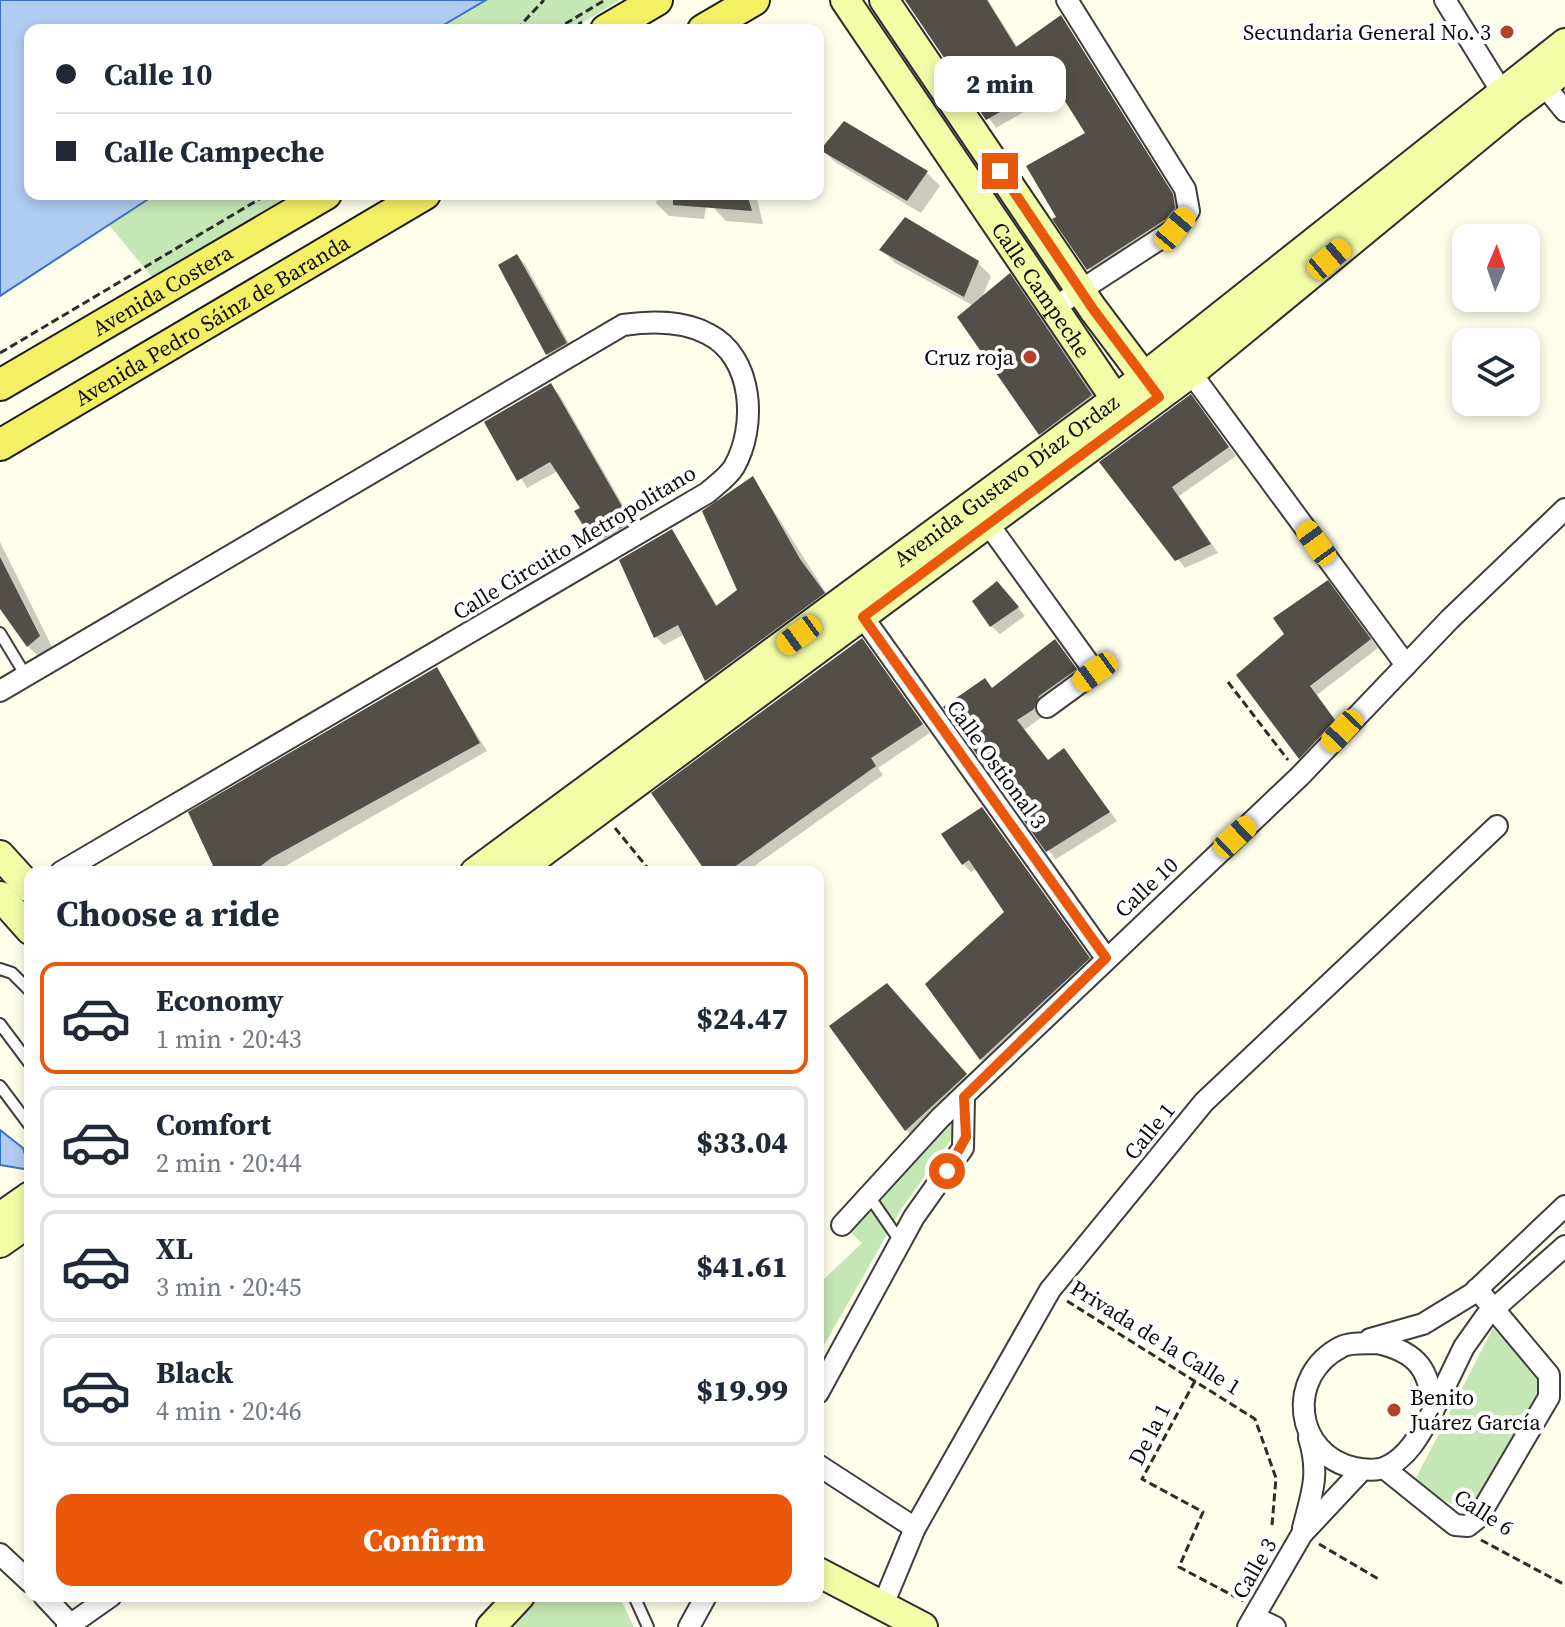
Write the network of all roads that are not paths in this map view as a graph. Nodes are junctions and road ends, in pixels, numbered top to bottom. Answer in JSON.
{"nodes":[{"id":1,"x":657,"y":0,"type":"edge"},
{"id":2,"x":754,"y":0,"type":"edge"},
{"id":3,"x":845,"y":0,"type":"edge"},
{"id":4,"x":884,"y":0,"type":"edge"},
{"id":5,"x":1445,"y":0,"type":"edge"},
{"id":6,"x":1069,"y":1,"type":"edge"},
{"id":7,"x":616,"y":24,"type":"edge"},
{"id":8,"x":713,"y":24,"type":"edge"},
{"id":9,"x":1565,"y":43,"type":"edge"},
{"id":10,"x":1554,"y":77,"type":"edge"},
{"id":11,"x":1507,"y":100,"type":"junction"},
{"id":12,"x":1565,"y":111,"type":"edge"},
{"id":13,"x":968,"y":125,"type":"junction"},
{"id":14,"x":946,"y":145,"type":"junction"},
{"id":15,"x":316,"y":200,"type":"edge"},
{"id":16,"x":415,"y":200,"type":"edge"},
{"id":17,"x":1079,"y":288,"type":"junction"},
{"id":18,"x":1055,"y":307,"type":"junction"},
{"id":19,"x":1191,"y":373,"type":"junction"},
{"id":20,"x":0,"y":385,"type":"edge"},
{"id":21,"x":1152,"y":386,"type":"junction"},
{"id":22,"x":1123,"y":409,"type":"junction"},
{"id":23,"x":0,"y":445,"type":"edge"},
{"id":24,"x":1565,"y":509,"type":"edge"},
{"id":25,"x":989,"y":525,"type":"junction"},
{"id":26,"x":856,"y":607,"type":"junction"},
{"id":27,"x":0,"y":633,"type":"edge"},
{"id":28,"x":1406,"y":665,"type":"junction"},
{"id":29,"x":26,"y":676,"type":"junction"},
{"id":30,"x":0,"y":691,"type":"edge"},
{"id":31,"x":1047,"y":707,"type":"dead end"},
{"id":32,"x":1497,"y":826,"type":"dead end"},
{"id":33,"x":0,"y":855,"type":"edge"},
{"id":34,"x":71,"y":866,"type":"edge"},
{"id":35,"x":484,"y":866,"type":"edge"},
{"id":36,"x":524,"y":866,"type":"edge"},
{"id":37,"x":14,"y":895,"type":"edge"},
{"id":38,"x":24,"y":917,"type":"edge"},
{"id":39,"x":1106,"y":958,"type":"junction"},
{"id":40,"x":0,"y":969,"type":"edge"},
{"id":41,"x":24,"y":985,"type":"edge"},
{"id":42,"x":0,"y":1024,"type":"edge"},
{"id":43,"x":24,"y":1056,"type":"edge"},
{"id":44,"x":0,"y":1086,"type":"edge"},
{"id":45,"x":964,"y":1097,"type":"junction"},
{"id":46,"x":24,"y":1118,"type":"edge"},
{"id":47,"x":869,"y":1196,"type":"junction"},
{"id":48,"x":24,"y":1200,"type":"edge"},
{"id":49,"x":1565,"y":1206,"type":"edge"},
{"id":50,"x":0,"y":1217,"type":"edge"},
{"id":51,"x":842,"y":1225,"type":"dead end"},
{"id":52,"x":24,"y":1226,"type":"edge"},
{"id":53,"x":902,"y":1242,"type":"junction"},
{"id":54,"x":0,"y":1243,"type":"edge"},
{"id":55,"x":1565,"y":1246,"type":"edge"},
{"id":56,"x":1477,"y":1289,"type":"junction"},
{"id":57,"x":1495,"y":1309,"type":"junction"},
{"id":58,"x":1342,"y":1346,"type":"junction"},
{"id":59,"x":824,"y":1382,"type":"edge"},
{"id":60,"x":1433,"y":1411,"type":"junction"},
{"id":61,"x":1306,"y":1427,"type":"junction"},
{"id":62,"x":1384,"y":1468,"type":"junction"},
{"id":63,"x":824,"y":1469,"type":"edge"},
{"id":64,"x":1362,"y":1470,"type":"junction"},
{"id":65,"x":915,"y":1528,"type":"junction"},
{"id":66,"x":1302,"y":1534,"type":"junction"},
{"id":67,"x":0,"y":1554,"type":"edge"},
{"id":68,"x":824,"y":1575,"type":"edge"},
{"id":69,"x":24,"y":1576,"type":"edge"},
{"id":70,"x":49,"y":1602,"type":"edge"},
{"id":71,"x":103,"y":1602,"type":"edge"},
{"id":72,"x":514,"y":1602,"type":"edge"},
{"id":73,"x":637,"y":1602,"type":"edge"},
{"id":74,"x":703,"y":1602,"type":"edge"},
{"id":75,"x":886,"y":1610,"type":"junction"},
{"id":76,"x":1254,"y":1618,"type":"edge"},
{"id":77,"x":71,"y":1626,"type":"edge"},
{"id":78,"x":491,"y":1627,"type":"edge"},
{"id":79,"x":648,"y":1627,"type":"edge"},
{"id":80,"x":689,"y":1627,"type":"edge"},
{"id":81,"x":923,"y":1627,"type":"edge"},
{"id":82,"x":1275,"y":1627,"type":"edge"}],
"edges":[{"from":1,"to":7,"type":"main road"},
{"from":2,"to":8,"type":"main road"},
{"from":3,"to":14,"type":"street","name":"Calle Campeche"},
{"from":4,"to":13,"type":"street","name":"Calle Campeche"},
{"from":5,"to":11,"type":"street"},
{"from":6,"to":17,"type":"street"},
{"from":9,"to":11,"type":"street","name":"Avenida Gustavo Díaz Ordaz"},
{"from":10,"to":11,"type":"street","name":"Avenida Gustavo Díaz Ordaz"},
{"from":10,"to":12,"type":"street"},
{"from":11,"to":19,"type":"street","name":"Avenida Gustavo Díaz Ordaz"},
{"from":11,"to":21,"type":"street","name":"Avenida Gustavo Díaz Ordaz"},
{"from":13,"to":14,"type":"street"},
{"from":13,"to":17,"type":"street","name":"Calle Campeche"},
{"from":14,"to":18,"type":"street","name":"Calle Campeche"},
{"from":15,"to":20,"type":"main road","name":"Avenida Costera"},
{"from":16,"to":23,"type":"main road","name":"Avenida Pedro Sáinz de Baranda"},
{"from":17,"to":18,"type":"street"},
{"from":17,"to":21,"type":"street","name":"Calle Campeche"},
{"from":18,"to":22,"type":"street","name":"Calle Campeche"},
{"from":19,"to":21,"type":"street","name":"Avenida Gustavo Díaz Ordaz"},
{"from":19,"to":28,"type":"street"},
{"from":21,"to":22,"type":"street","name":"Avenida Gustavo Díaz Ordaz"},
{"from":22,"to":25,"type":"street","name":"Avenida Gustavo Díaz Ordaz"},
{"from":22,"to":26,"type":"street","name":"Avenida Gustavo Díaz Ordaz"},
{"from":24,"to":28,"type":"street","name":"Calle 10"},
{"from":25,"to":26,"type":"street","name":"Avenida Gustavo Díaz Ordaz"},
{"from":25,"to":31,"type":"street"},
{"from":26,"to":35,"type":"street","name":"Avenida Gustavo Díaz Ordaz"},
{"from":26,"to":36,"type":"street","name":"Avenida Gustavo Díaz Ordaz"},
{"from":26,"to":39,"type":"street","name":"Calle Ostional 3"},
{"from":27,"to":29,"type":"lane"},
{"from":28,"to":39,"type":"street","name":"Calle 10"},
{"from":29,"to":30,"type":"street","name":"Calle Circuito Metropolitano"},
{"from":29,"to":34,"type":"street","name":"Calle Circuito Metropolitano"},
{"from":32,"to":65,"type":"street","name":"Calle 1"},
{"from":33,"to":37,"type":"street"},
{"from":37,"to":38,"type":"street"},
{"from":39,"to":45,"type":"street","name":"Calle 10"},
{"from":40,"to":41,"type":"lane"},
{"from":42,"to":43,"type":"lane"},
{"from":44,"to":46,"type":"lane"},
{"from":45,"to":47,"type":"street","name":"Calle 10"},
{"from":45,"to":53,"type":"street"},
{"from":47,"to":51,"type":"street","name":"Calle 10"},
{"from":47,"to":53,"type":"lane"},
{"from":48,"to":50,"type":"street"},
{"from":49,"to":56,"type":"street"},
{"from":52,"to":54,"type":"street"},
{"from":53,"to":59,"type":"street"},
{"from":55,"to":57,"type":"street"},
{"from":56,"to":57,"type":"street"},
{"from":56,"to":58,"type":"street"},
{"from":57,"to":60,"type":"street"},
{"from":57,"to":62,"type":"street","name":"Calle 6"},
{"from":58,"to":60,"type":"street"},
{"from":58,"to":61,"type":"street"},
{"from":60,"to":62,"type":"street"},
{"from":61,"to":64,"type":"street"},
{"from":61,"to":66,"type":"street","name":"Calle 3"},
{"from":62,"to":64,"type":"street"},
{"from":63,"to":65,"type":"street"},
{"from":64,"to":66,"type":"street","name":"Calle 3"},
{"from":65,"to":75,"type":"street","name":"Calle 1"},
{"from":66,"to":76,"type":"street","name":"Calle 3"},
{"from":67,"to":69,"type":"street"},
{"from":68,"to":75,"type":"street"},
{"from":70,"to":77,"type":"street"},
{"from":71,"to":77,"type":"street"},
{"from":72,"to":78,"type":"street"},
{"from":73,"to":79,"type":"lane"},
{"from":74,"to":80,"type":"street"},
{"from":75,"to":81,"type":"street"},
{"from":76,"to":82,"type":"street"}]}
